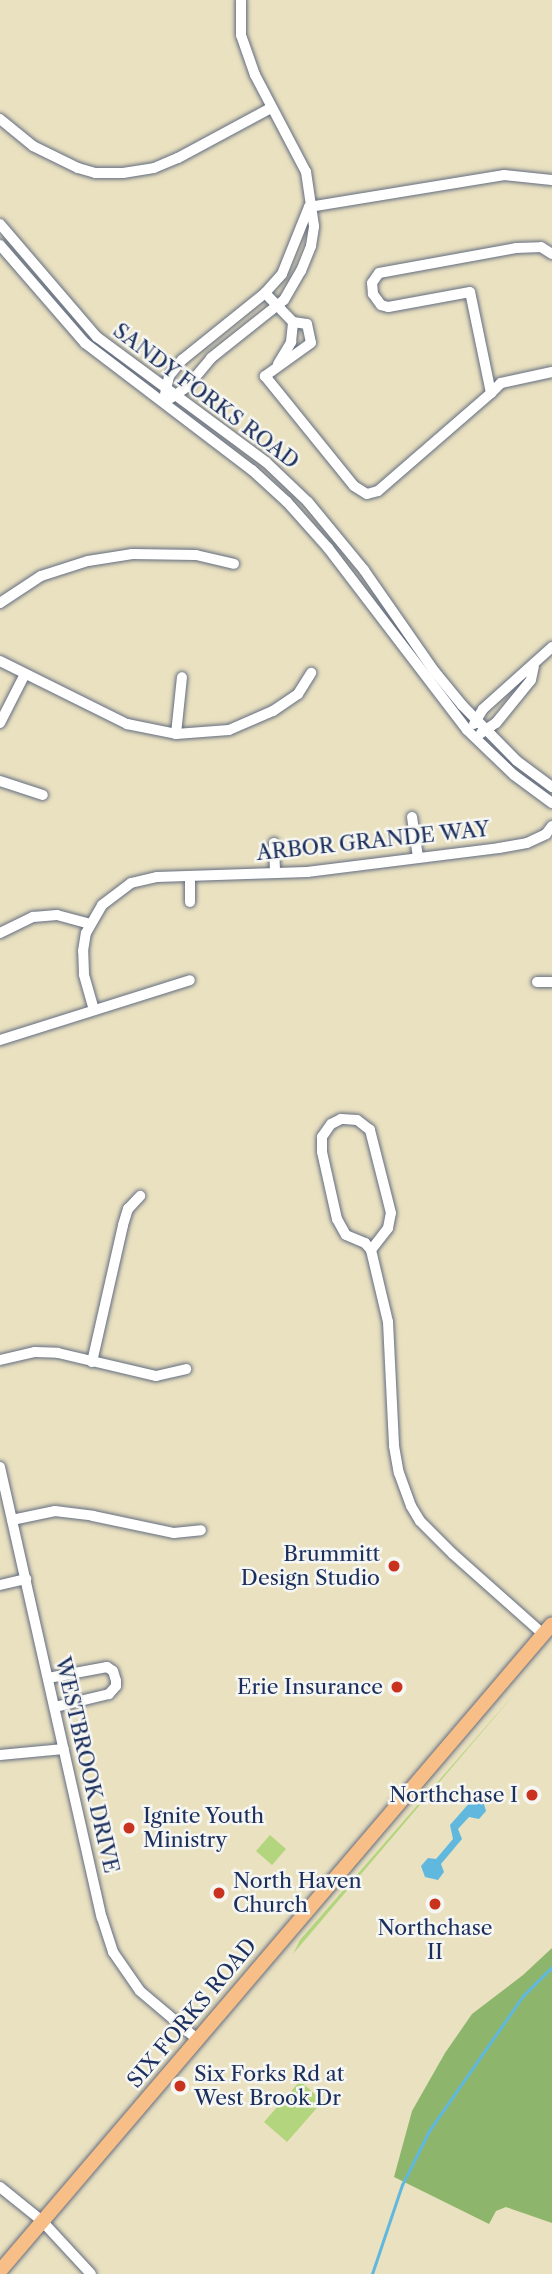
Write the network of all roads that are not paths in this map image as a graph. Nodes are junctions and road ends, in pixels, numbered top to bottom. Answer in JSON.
{"nodes":[{"id":1,"x":241,"y":0,"type":"edge"},
{"id":2,"x":271,"y":108,"type":"junction"},
{"id":3,"x":0,"y":118,"type":"edge"},
{"id":4,"x":552,"y":180,"type":"edge"},
{"id":5,"x":309,"y":207,"type":"junction"},
{"id":6,"x":0,"y":224,"type":"edge"},
{"id":7,"x":0,"y":245,"type":"edge"},
{"id":8,"x":552,"y":254,"type":"edge"},
{"id":9,"x":265,"y":293,"type":"junction"},
{"id":10,"x":276,"y":306,"type":"junction"},
{"id":11,"x":293,"y":322,"type":"junction"},
{"id":12,"x":292,"y":351,"type":"junction"},
{"id":13,"x":552,"y":372,"type":"edge"},
{"id":14,"x":171,"y":392,"type":"junction"},
{"id":15,"x":491,"y":393,"type":"junction"},
{"id":16,"x":162,"y":404,"type":"junction"},
{"id":17,"x":234,"y":564,"type":"dead end"},
{"id":18,"x":0,"y":603,"type":"edge"},
{"id":19,"x":552,"y":648,"type":"edge"},
{"id":20,"x":0,"y":660,"type":"edge"},
{"id":21,"x":534,"y":666,"type":"junction"},
{"id":22,"x":310,"y":673,"type":"dead end"},
{"id":23,"x":25,"y":674,"type":"junction"},
{"id":24,"x":183,"y":677,"type":"dead end"},
{"id":25,"x":475,"y":719,"type":"junction"},
{"id":26,"x":0,"y":723,"type":"edge"},
{"id":27,"x":486,"y":731,"type":"junction"},
{"id":28,"x":176,"y":734,"type":"junction"},
{"id":29,"x":472,"y":735,"type":"junction"},
{"id":30,"x":0,"y":781,"type":"edge"},
{"id":31,"x":552,"y":787,"type":"edge"},
{"id":32,"x":43,"y":796,"type":"dead end"},
{"id":33,"x":552,"y":803,"type":"edge"},
{"id":34,"x":412,"y":817,"type":"dead end"},
{"id":35,"x":552,"y":826,"type":"edge"},
{"id":36,"x":274,"y":843,"type":"dead end"},
{"id":37,"x":418,"y":857,"type":"junction"},
{"id":38,"x":275,"y":873,"type":"junction"},
{"id":39,"x":190,"y":876,"type":"junction"},
{"id":40,"x":190,"y":902,"type":"dead end"},
{"id":41,"x":90,"y":924,"type":"junction"},
{"id":42,"x":0,"y":933,"type":"edge"},
{"id":43,"x":190,"y":979,"type":"dead end"},
{"id":44,"x":537,"y":982,"type":"dead end"},
{"id":45,"x":552,"y":982,"type":"edge"},
{"id":46,"x":94,"y":1010,"type":"junction"},
{"id":47,"x":0,"y":1040,"type":"edge"},
{"id":48,"x":140,"y":1196,"type":"dead end"},
{"id":49,"x":371,"y":1250,"type":"junction"},
{"id":50,"x":0,"y":1360,"type":"edge"},
{"id":51,"x":92,"y":1362,"type":"junction"},
{"id":52,"x":186,"y":1369,"type":"dead end"},
{"id":53,"x":0,"y":1467,"type":"edge"},
{"id":54,"x":12,"y":1520,"type":"junction"},
{"id":55,"x":201,"y":1530,"type":"dead end"},
{"id":56,"x":26,"y":1579,"type":"junction"},
{"id":57,"x":0,"y":1585,"type":"edge"},
{"id":58,"x":548,"y":1629,"type":"edge"},
{"id":59,"x":48,"y":1678,"type":"junction"},
{"id":60,"x":55,"y":1707,"type":"junction"},
{"id":61,"x":64,"y":1749,"type":"junction"},
{"id":62,"x":0,"y":1755,"type":"edge"},
{"id":63,"x":197,"y":2039,"type":"junction"},
{"id":64,"x":0,"y":2187,"type":"edge"},
{"id":65,"x":42,"y":2221,"type":"junction"},
{"id":66,"x":0,"y":2271,"type":"edge"},
{"id":67,"x":91,"y":2274,"type":"edge"}],
"edges":[{"from":1,"to":2,"type":"street"},
{"from":2,"to":3,"type":"street"},
{"from":2,"to":5,"type":"street"},
{"from":4,"to":5,"type":"street"},
{"from":5,"to":9,"type":"street"},
{"from":5,"to":10,"type":"street"},
{"from":6,"to":14,"type":"street","name":"SANDY FORKS ROAD"},
{"from":7,"to":16,"type":"street","name":"SANDY FORKS ROAD"},
{"from":8,"to":15,"type":"street"},
{"from":9,"to":10,"type":"street"},
{"from":9,"to":14,"type":"street"},
{"from":10,"to":11,"type":"street"},
{"from":10,"to":14,"type":"street"},
{"from":11,"to":12,"type":"street"},
{"from":11,"to":12,"type":"street"},
{"from":12,"to":15,"type":"street"},
{"from":13,"to":15,"type":"street"},
{"from":14,"to":16,"type":"street"},
{"from":14,"to":25,"type":"street","name":"SANDY FORKS ROAD"},
{"from":16,"to":29,"type":"street","name":"SANDY FORKS ROAD"},
{"from":17,"to":18,"type":"street"},
{"from":19,"to":21,"type":"street"},
{"from":20,"to":23,"type":"street"},
{"from":21,"to":25,"type":"street"},
{"from":21,"to":27,"type":"street"},
{"from":22,"to":28,"type":"street"},
{"from":23,"to":26,"type":"street"},
{"from":23,"to":28,"type":"street"},
{"from":24,"to":28,"type":"street"},
{"from":25,"to":27,"type":"street","name":"SANDY FORKS ROAD"},
{"from":25,"to":29,"type":"street"},
{"from":27,"to":29,"type":"street"},
{"from":27,"to":31,"type":"street","name":"SANDY FORKS ROAD"},
{"from":29,"to":33,"type":"street","name":"SANDY FORKS ROAD"},
{"from":30,"to":32,"type":"street"},
{"from":34,"to":37,"type":"street"},
{"from":35,"to":37,"type":"street","name":"ARBOR GRANDE WAY"},
{"from":36,"to":38,"type":"street"},
{"from":37,"to":38,"type":"street","name":"ARBOR GRANDE WAY"},
{"from":38,"to":39,"type":"street","name":"ARBOR GRANDE WAY"},
{"from":39,"to":40,"type":"street"},
{"from":39,"to":41,"type":"street","name":"ARBOR GRANDE WAY"},
{"from":41,"to":42,"type":"street"},
{"from":41,"to":46,"type":"street","name":"ARBOR GRANDE WAY"},
{"from":43,"to":46,"type":"street"},
{"from":44,"to":45,"type":"street"},
{"from":46,"to":47,"type":"street"},
{"from":48,"to":51,"type":"street"},
{"from":49,"to":49,"type":"street"},
{"from":49,"to":58,"type":"street"},
{"from":50,"to":51,"type":"street"},
{"from":51,"to":52,"type":"street"},
{"from":53,"to":54,"type":"street","name":"WESTBROOK DRIVE"},
{"from":54,"to":55,"type":"street"},
{"from":54,"to":56,"type":"street","name":"WESTBROOK DRIVE"},
{"from":56,"to":57,"type":"street"},
{"from":56,"to":59,"type":"street","name":"WESTBROOK DRIVE"},
{"from":58,"to":63,"type":"main road","name":"SIX FORKS ROAD"},
{"from":59,"to":60,"type":"street","name":"WESTBROOK DRIVE"},
{"from":59,"to":60,"type":"street"},
{"from":60,"to":61,"type":"street","name":"WESTBROOK DRIVE"},
{"from":61,"to":62,"type":"street"},
{"from":61,"to":63,"type":"street","name":"WESTBROOK DRIVE"},
{"from":63,"to":65,"type":"main road","name":"SIX FORKS ROAD"},
{"from":64,"to":65,"type":"street"},
{"from":65,"to":66,"type":"main road","name":"SIX FORKS ROAD"},
{"from":65,"to":67,"type":"street"}]}
